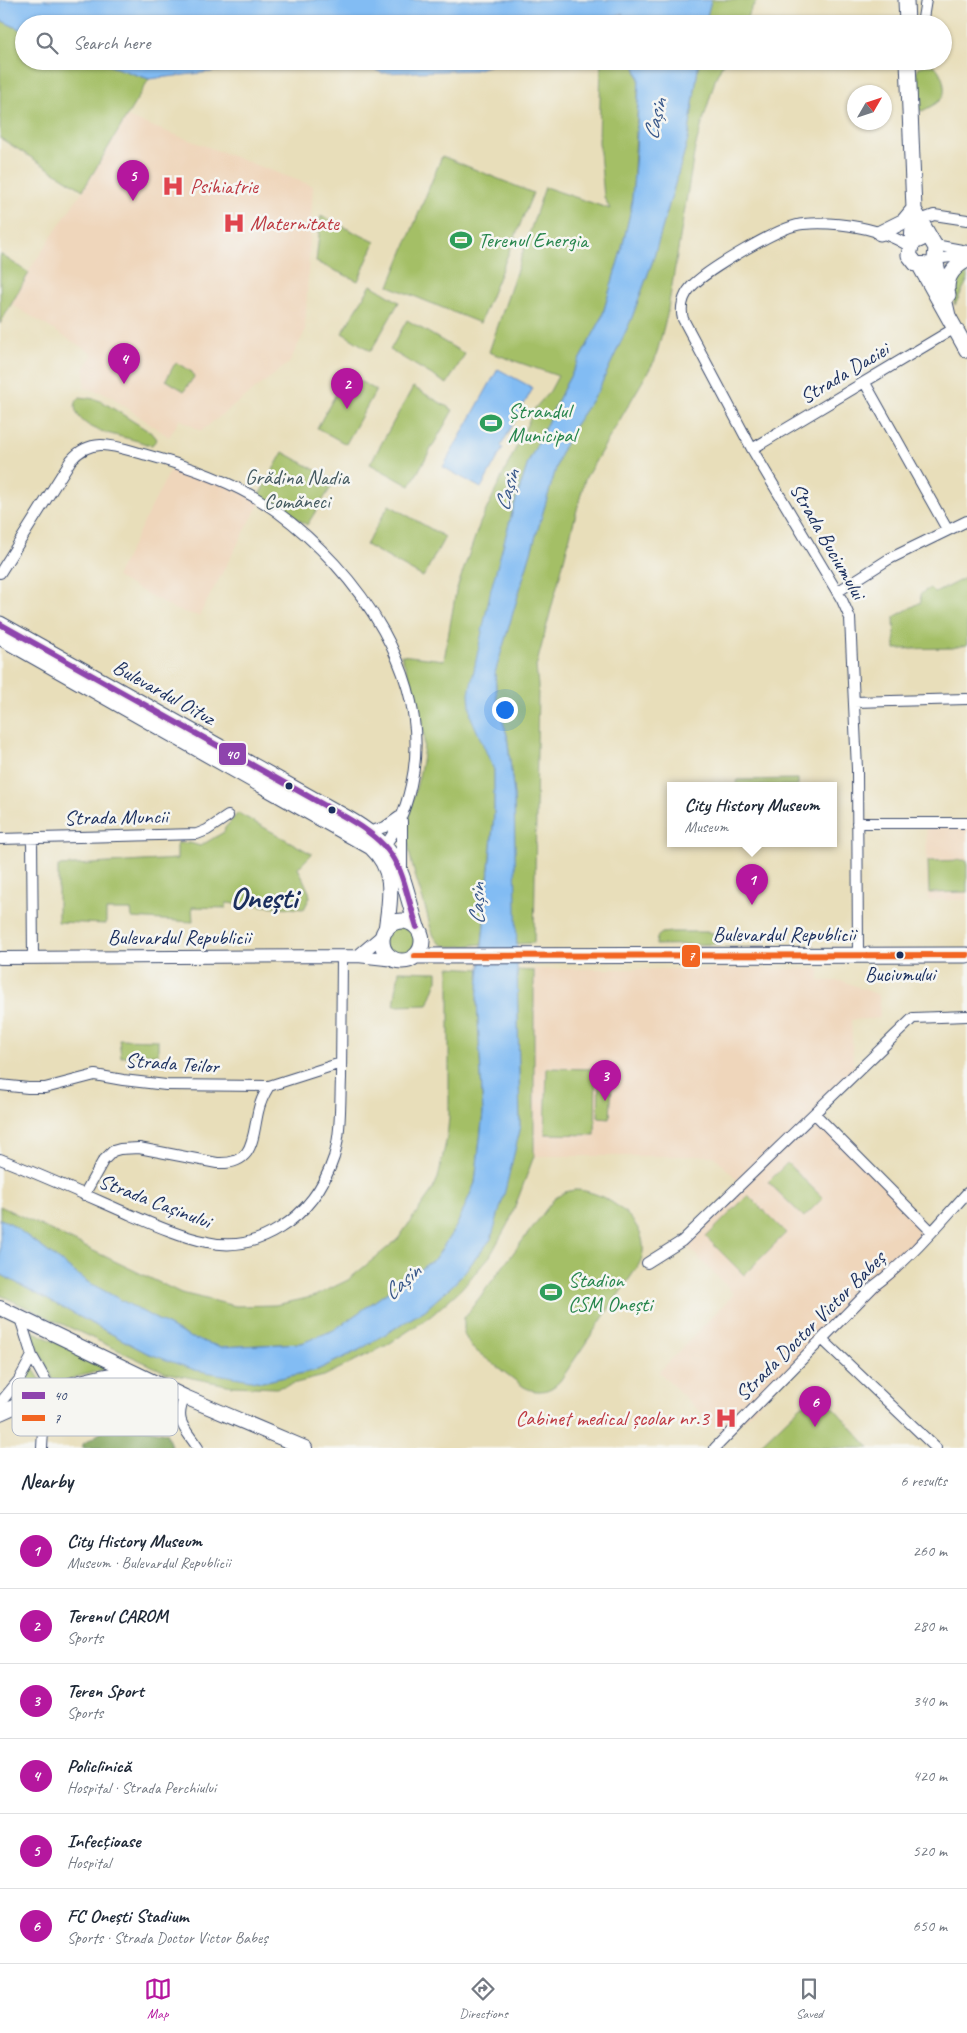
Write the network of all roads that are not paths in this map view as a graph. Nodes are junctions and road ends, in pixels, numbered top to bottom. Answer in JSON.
{"nodes":[{"id":1,"x":906,"y":0,"type":"edge"},
{"id":2,"x":926,"y":0,"type":"edge"},
{"id":3,"x":906,"y":15,"type":"edge"},
{"id":4,"x":924,"y":15,"type":"edge"},
{"id":5,"x":909,"y":70,"type":"edge"},
{"id":6,"x":917,"y":214,"type":"junction"},
{"id":7,"x":967,"y":220,"type":"edge"},
{"id":8,"x":880,"y":233,"type":"junction"},
{"id":9,"x":911,"y":245,"type":"junction"},
{"id":10,"x":934,"y":249,"type":"junction"},
{"id":11,"x":967,"y":253,"type":"edge"},
{"id":12,"x":967,"y":260,"type":"edge"},
{"id":13,"x":920,"y":266,"type":"junction"},
{"id":14,"x":952,"y":322,"type":"junction"},
{"id":15,"x":967,"y":350,"type":"edge"},
{"id":16,"x":865,"y":383,"type":"junction"},
{"id":17,"x":752,"y":449,"type":"junction"},
{"id":18,"x":967,"y":521,"type":"edge"},
{"id":19,"x":947,"y":530,"type":"junction"},
{"id":20,"x":3,"y":560,"type":"edge"},
{"id":21,"x":0,"y":573,"type":"edge"},
{"id":22,"x":837,"y":592,"type":"junction"},
{"id":23,"x":0,"y":624,"type":"edge"},
{"id":24,"x":0,"y":637,"type":"edge"},
{"id":25,"x":967,"y":699,"type":"edge"},
{"id":26,"x":854,"y":702,"type":"junction"},
{"id":27,"x":209,"y":748,"type":"junction"},
{"id":28,"x":402,"y":815,"type":"junction"},
{"id":29,"x":228,"y":816,"type":"dead end"},
{"id":30,"x":967,"y":822,"type":"edge"},
{"id":31,"x":857,"y":823,"type":"junction"},
{"id":32,"x":348,"y":826,"type":"junction"},
{"id":33,"x":368,"y":832,"type":"junction"},
{"id":34,"x":0,"y":838,"type":"edge"},
{"id":35,"x":32,"y":838,"type":"junction"},
{"id":36,"x":381,"y":849,"type":"junction"},
{"id":37,"x":403,"y":876,"type":"junction"},
{"id":38,"x":419,"y":931,"type":"junction"},
{"id":39,"x":384,"y":932,"type":"junction"},
{"id":40,"x":858,"y":955,"type":"junction"},
{"id":41,"x":967,"y":955,"type":"edge"},
{"id":42,"x":358,"y":956,"type":"junction"},
{"id":43,"x":415,"y":956,"type":"junction"},
{"id":44,"x":452,"y":956,"type":"junction"},
{"id":45,"x":342,"y":957,"type":"junction"},
{"id":46,"x":0,"y":958,"type":"edge"},
{"id":47,"x":33,"y":958,"type":"junction"},
{"id":48,"x":395,"y":960,"type":"junction"},
{"id":49,"x":967,"y":1016,"type":"edge"},
{"id":50,"x":341,"y":1064,"type":"junction"},
{"id":51,"x":0,"y":1085,"type":"edge"},
{"id":52,"x":269,"y":1086,"type":"junction"},
{"id":53,"x":815,"y":1114,"type":"junction"},
{"id":54,"x":0,"y":1159,"type":"edge"},
{"id":55,"x":967,"y":1194,"type":"edge"},
{"id":56,"x":84,"y":1195,"type":"junction"},
{"id":57,"x":932,"y":1232,"type":"junction"},
{"id":58,"x":647,"y":1262,"type":"dead end"},
{"id":59,"x":0,"y":1308,"type":"edge"},
{"id":60,"x":20,"y":1318,"type":"junction"},
{"id":61,"x":822,"y":1340,"type":"junction"},
{"id":62,"x":32,"y":1356,"type":"junction"},
{"id":63,"x":134,"y":1372,"type":"junction"},
{"id":64,"x":20,"y":1378,"type":"edge"},
{"id":65,"x":42,"y":1378,"type":"edge"},
{"id":66,"x":97,"y":1378,"type":"edge"},
{"id":67,"x":146,"y":1378,"type":"edge"},
{"id":68,"x":12,"y":1388,"type":"edge"},
{"id":69,"x":178,"y":1394,"type":"edge"},
{"id":70,"x":185,"y":1397,"type":"junction"},
{"id":71,"x":0,"y":1402,"type":"edge"},
{"id":72,"x":12,"y":1409,"type":"edge"},
{"id":73,"x":0,"y":1414,"type":"edge"},
{"id":74,"x":198,"y":1448,"type":"edge"},
{"id":75,"x":305,"y":1448,"type":"edge"},
{"id":76,"x":715,"y":1448,"type":"edge"},
{"id":77,"x":936,"y":1448,"type":"edge"}],
"edges":[{"from":1,"to":3,"type":"main road"},
{"from":2,"to":4,"type":"street"},
{"from":5,"to":6,"type":"main road"},
{"from":6,"to":7,"type":"street"},
{"from":6,"to":8,"type":"main road"},
{"from":6,"to":9,"type":"main road"},
{"from":6,"to":10,"type":"main road"},
{"from":8,"to":9,"type":"street"},
{"from":8,"to":17,"type":"street","name":"Strada Buciumului"},
{"from":9,"to":10,"type":"main road"},
{"from":9,"to":13,"type":"main road"},
{"from":10,"to":11,"type":"street"},
{"from":10,"to":13,"type":"main road"},
{"from":10,"to":14,"type":"main road"},
{"from":12,"to":14,"type":"main road"},
{"from":13,"to":14,"type":"main road"},
{"from":14,"to":15,"type":"main road"},
{"from":14,"to":16,"type":"street","name":"Strada Daciei"},
{"from":16,"to":17,"type":"street","name":"Strada Daciei"},
{"from":16,"to":19,"type":"street"},
{"from":17,"to":22,"type":"street","name":"Strada Buciumului"},
{"from":18,"to":19,"type":"street"},
{"from":19,"to":22,"type":"street"},
{"from":20,"to":21,"type":"street"},
{"from":20,"to":28,"type":"street"},
{"from":22,"to":26,"type":"street","name":"Strada Buciumului"},
{"from":23,"to":27,"type":"main road","name":"Bulevardul Oituz"},
{"from":24,"to":27,"type":"main road","name":"Bulevardul Oituz"},
{"from":25,"to":26,"type":"street"},
{"from":26,"to":31,"type":"street","name":"Strada Buciumului"},
{"from":27,"to":32,"type":"main road","name":"Bulevardul Oituz"},
{"from":28,"to":33,"type":"street"},
{"from":28,"to":36,"type":"street"},
{"from":28,"to":37,"type":"street"},
{"from":29,"to":35,"type":"street","name":"Strada Muncii"},
{"from":30,"to":31,"type":"street"},
{"from":31,"to":40,"type":"street","name":"Strada Buciumului"},
{"from":32,"to":33,"type":"main road","name":"Bulevardul Oituz"},
{"from":32,"to":36,"type":"main road","name":"Bulevardul Oituz"},
{"from":33,"to":36,"type":"main road","name":"Bulevardul Oituz"},
{"from":34,"to":35,"type":"street","name":"Strada Muncii"},
{"from":35,"to":47,"type":"street"},
{"from":36,"to":37,"type":"main road","name":"Bulevardul Oituz"},
{"from":36,"to":39,"type":"main road","name":"Bulevardul Oituz"},
{"from":37,"to":38,"type":"main road","name":"Bulevardul Oituz"},
{"from":38,"to":39,"type":"main road"},
{"from":38,"to":43,"type":"main road"},
{"from":38,"to":44,"type":"main road"},
{"from":39,"to":42,"type":"street"},
{"from":39,"to":48,"type":"main road"},
{"from":40,"to":41,"type":"main road","name":"Bulevardul Republicii"},
{"from":40,"to":44,"type":"main road","name":"Bulevardul Republicii"},
{"from":42,"to":45,"type":"street","name":"Bulevardul Republicii"},
{"from":42,"to":48,"type":"street","name":"Bulevardul Republicii"},
{"from":43,"to":44,"type":"main road","name":"Bulevardul Republicii"},
{"from":43,"to":48,"type":"main road"},
{"from":45,"to":47,"type":"street","name":"Bulevardul Republicii"},
{"from":45,"to":50,"type":"street","name":"Strada Cașinului"},
{"from":46,"to":47,"type":"street","name":"Bulevardul Republicii"},
{"from":49,"to":53,"type":"street"},
{"from":50,"to":52,"type":"street","name":"Strada Teilor"},
{"from":50,"to":56,"type":"street","name":"Strada Cașinului"},
{"from":51,"to":52,"type":"street","name":"Strada Teilor"},
{"from":52,"to":56,"type":"street"},
{"from":53,"to":57,"type":"street"},
{"from":53,"to":58,"type":"street"},
{"from":54,"to":56,"type":"street","name":"Strada Cașinului"},
{"from":55,"to":57,"type":"street","name":"Strada Doctor Victor Babeș"},
{"from":57,"to":61,"type":"street","name":"Strada Doctor Victor Babeș"},
{"from":59,"to":60,"type":"main road"},
{"from":60,"to":62,"type":"street"},
{"from":60,"to":63,"type":"main road"},
{"from":61,"to":76,"type":"street","name":"Strada Doctor Victor Babeș"},
{"from":61,"to":77,"type":"street"},
{"from":62,"to":64,"type":"street"},
{"from":62,"to":65,"type":"street"},
{"from":63,"to":66,"type":"main road"},
{"from":63,"to":67,"type":"main road"},
{"from":68,"to":71,"type":"street"},
{"from":69,"to":70,"type":"main road"},
{"from":70,"to":74,"type":"street"},
{"from":70,"to":75,"type":"main road"},
{"from":72,"to":73,"type":"main road"}]}
